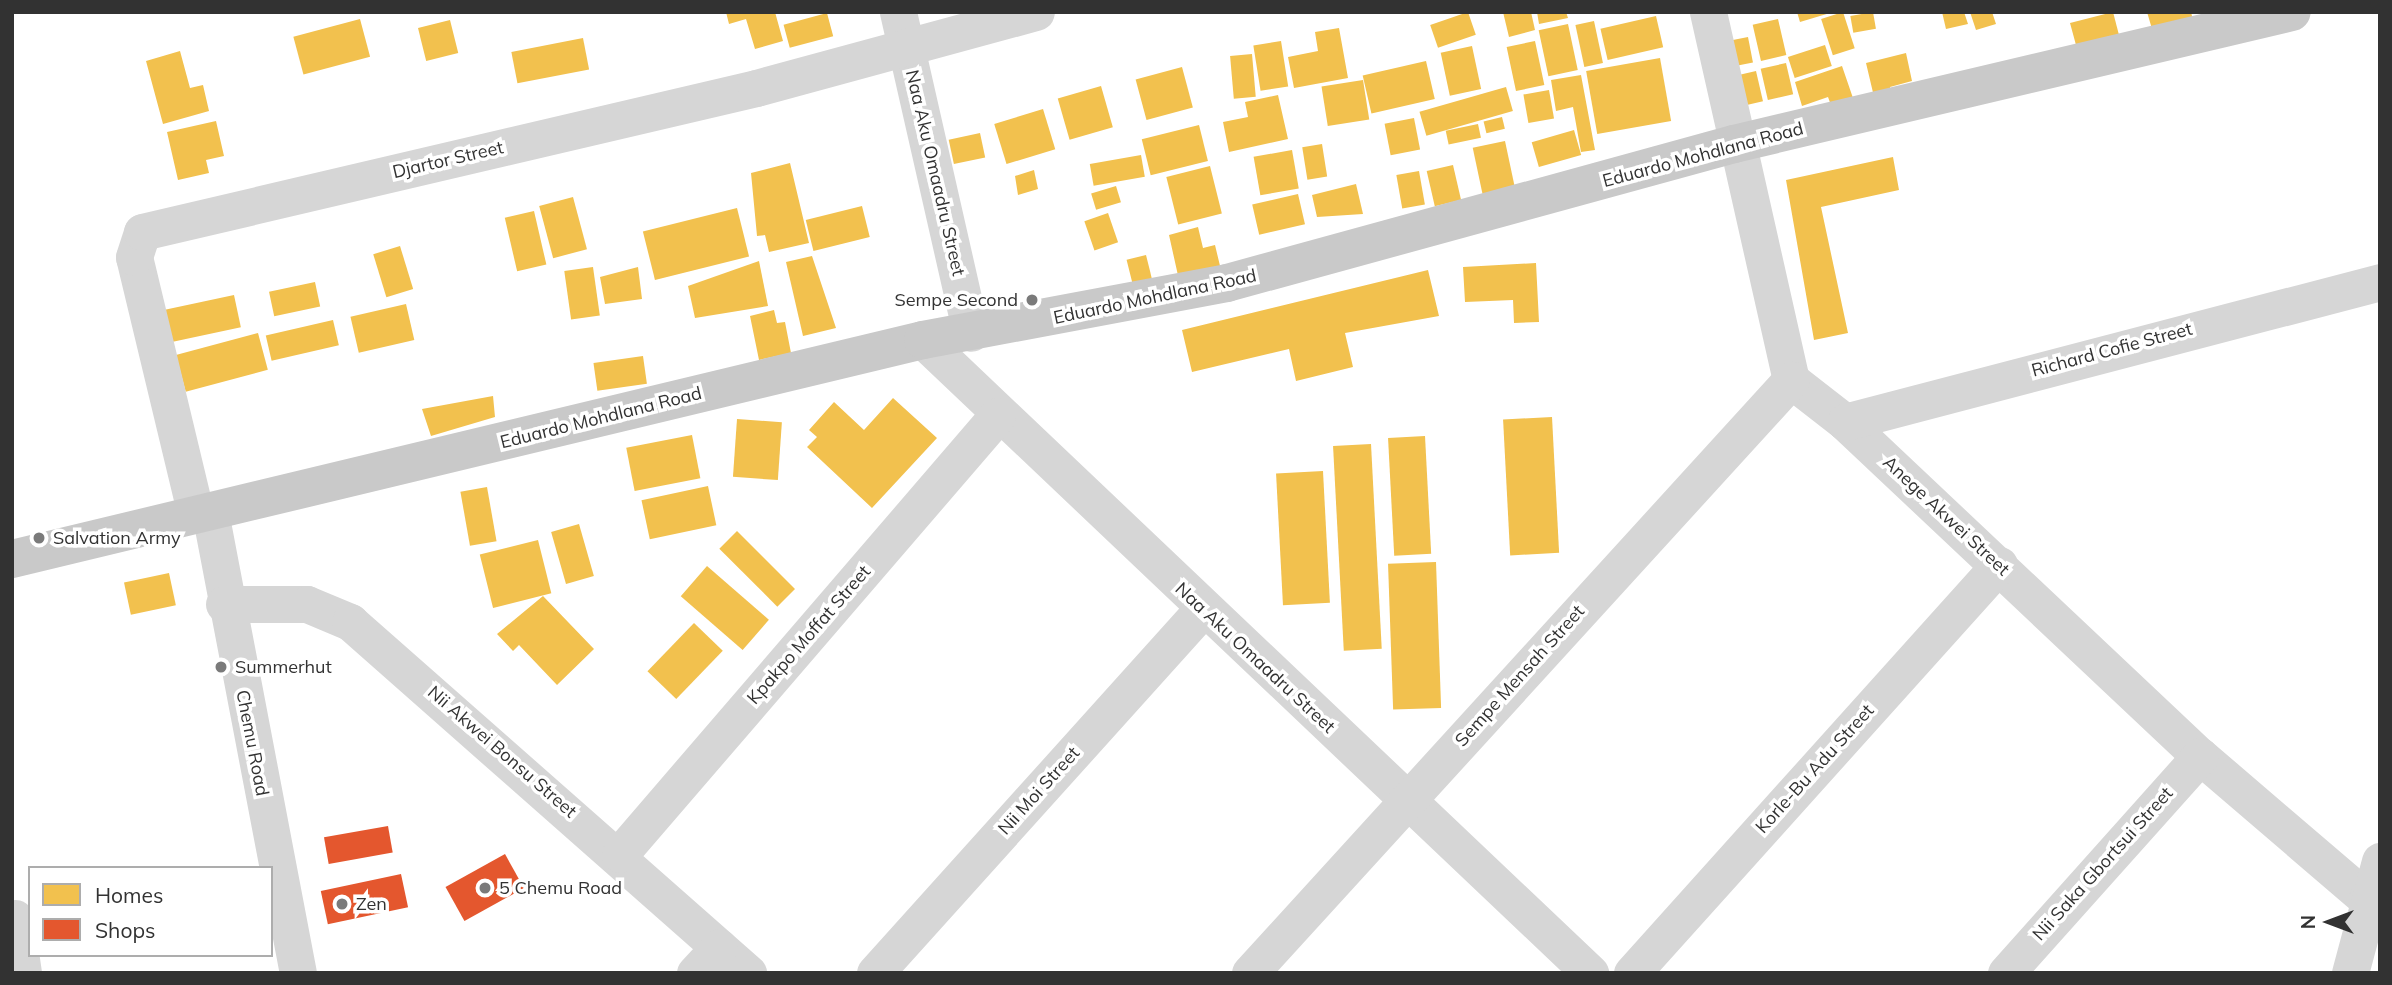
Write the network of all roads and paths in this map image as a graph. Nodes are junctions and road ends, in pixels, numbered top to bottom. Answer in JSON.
{"nodes":[{"id":1,"x":1036,"y":12,"type":"edge"},
{"id":2,"x":1708,"y":12,"type":"edge"},
{"id":3,"x":2292,"y":12,"type":"edge"},
{"id":4,"x":902,"y":28,"type":"edge"},
{"id":5,"x":1734,"y":144,"type":"junction"},
{"id":6,"x":2380,"y":282,"type":"edge"},
{"id":7,"x":971,"y":333,"type":"junction"},
{"id":8,"x":922,"y":340,"type":"junction"},
{"id":9,"x":1791,"y":380,"type":"junction"},
{"id":10,"x":997,"y":416,"type":"junction"},
{"id":11,"x":1845,"y":422,"type":"junction"},
{"id":12,"x":203,"y":513,"type":"junction"},
{"id":13,"x":12,"y":559,"type":"edge"},
{"id":14,"x":1999,"y":565,"type":"junction"},
{"id":15,"x":224,"y":604,"type":"junction"},
{"id":16,"x":1203,"y":609,"type":"junction"},
{"id":17,"x":2200,"y":756,"type":"junction"},
{"id":18,"x":1406,"y":801,"type":"junction"},
{"id":19,"x":620,"y":854,"type":"junction"},
{"id":20,"x":2380,"y":862,"type":"edge"},
{"id":21,"x":2373,"y":902,"type":"edge"},
{"id":22,"x":15,"y":918,"type":"dead end"},
{"id":23,"x":707,"y":960,"type":"edge"},
{"id":24,"x":23,"y":973,"type":"edge"},
{"id":25,"x":298,"y":973,"type":"edge"},
{"id":26,"x":748,"y":973,"type":"edge"},
{"id":27,"x":875,"y":973,"type":"edge"},
{"id":28,"x":1250,"y":973,"type":"edge"},
{"id":29,"x":1590,"y":973,"type":"edge"},
{"id":30,"x":1632,"y":973,"type":"edge"},
{"id":31,"x":2006,"y":973,"type":"edge"},
{"id":32,"x":2350,"y":973,"type":"edge"}],
"edges":[{"from":1,"to":4,"type":"street","name":"Djartor Street"},
{"from":2,"to":5,"type":"street"},
{"from":3,"to":5,"type":"main road","name":"Eduardo Mohdlana Road"},
{"from":4,"to":7,"type":"street","name":"Naa Aku Omaadru Street"},
{"from":4,"to":12,"type":"street","name":"Djartor Street"},
{"from":5,"to":7,"type":"main road","name":"Eduardo Mohdlana Road"},
{"from":5,"to":9,"type":"street"},
{"from":6,"to":11,"type":"street","name":"Richard Cofie Street"},
{"from":7,"to":8,"type":"main road","name":"Eduardo Mohdlana Road"},
{"from":8,"to":10,"type":"street","name":"Naa Aku Omaadru Street"},
{"from":8,"to":12,"type":"main road","name":"Eduardo Mohdlana Road"},
{"from":9,"to":11,"type":"street","name":"Anege Akwei Street"},
{"from":9,"to":18,"type":"street","name":"Sempe Mensah Street"},
{"from":10,"to":16,"type":"street","name":"Naa Aku Omaadru Street"},
{"from":10,"to":19,"type":"street","name":"Kpakpo Moffat Street"},
{"from":11,"to":14,"type":"street","name":"Anege Akwei Street"},
{"from":12,"to":13,"type":"main road","name":"Eduardo Mohdlana Road"},
{"from":12,"to":15,"type":"street","name":"Chemu Road"},
{"from":14,"to":17,"type":"street","name":"Anege Akwei Street"},
{"from":14,"to":30,"type":"street","name":"Korle-Bu Adu Street"},
{"from":15,"to":19,"type":"street","name":"Nii Akwei Bonsu Street"},
{"from":15,"to":25,"type":"street","name":"Chemu Road"},
{"from":16,"to":18,"type":"street","name":"Naa Aku Omaadru Street"},
{"from":16,"to":27,"type":"street","name":"Nii Moi Street"},
{"from":17,"to":21,"type":"street","name":"Anege Akwei Street"},
{"from":17,"to":31,"type":"street","name":"Nii Saka Gbortsui Street"},
{"from":18,"to":28,"type":"street","name":"Sempe Mensah Street"},
{"from":18,"to":29,"type":"street","name":"Naa Aku Omaadru Street"},
{"from":19,"to":23,"type":"street","name":"Nii Akwei Bonsu Street"},
{"from":20,"to":21,"type":"street"},
{"from":21,"to":32,"type":"street"},
{"from":22,"to":24,"type":"street"},
{"from":23,"to":26,"type":"street","name":"Nii Akwei Bonsu Street"}]}
